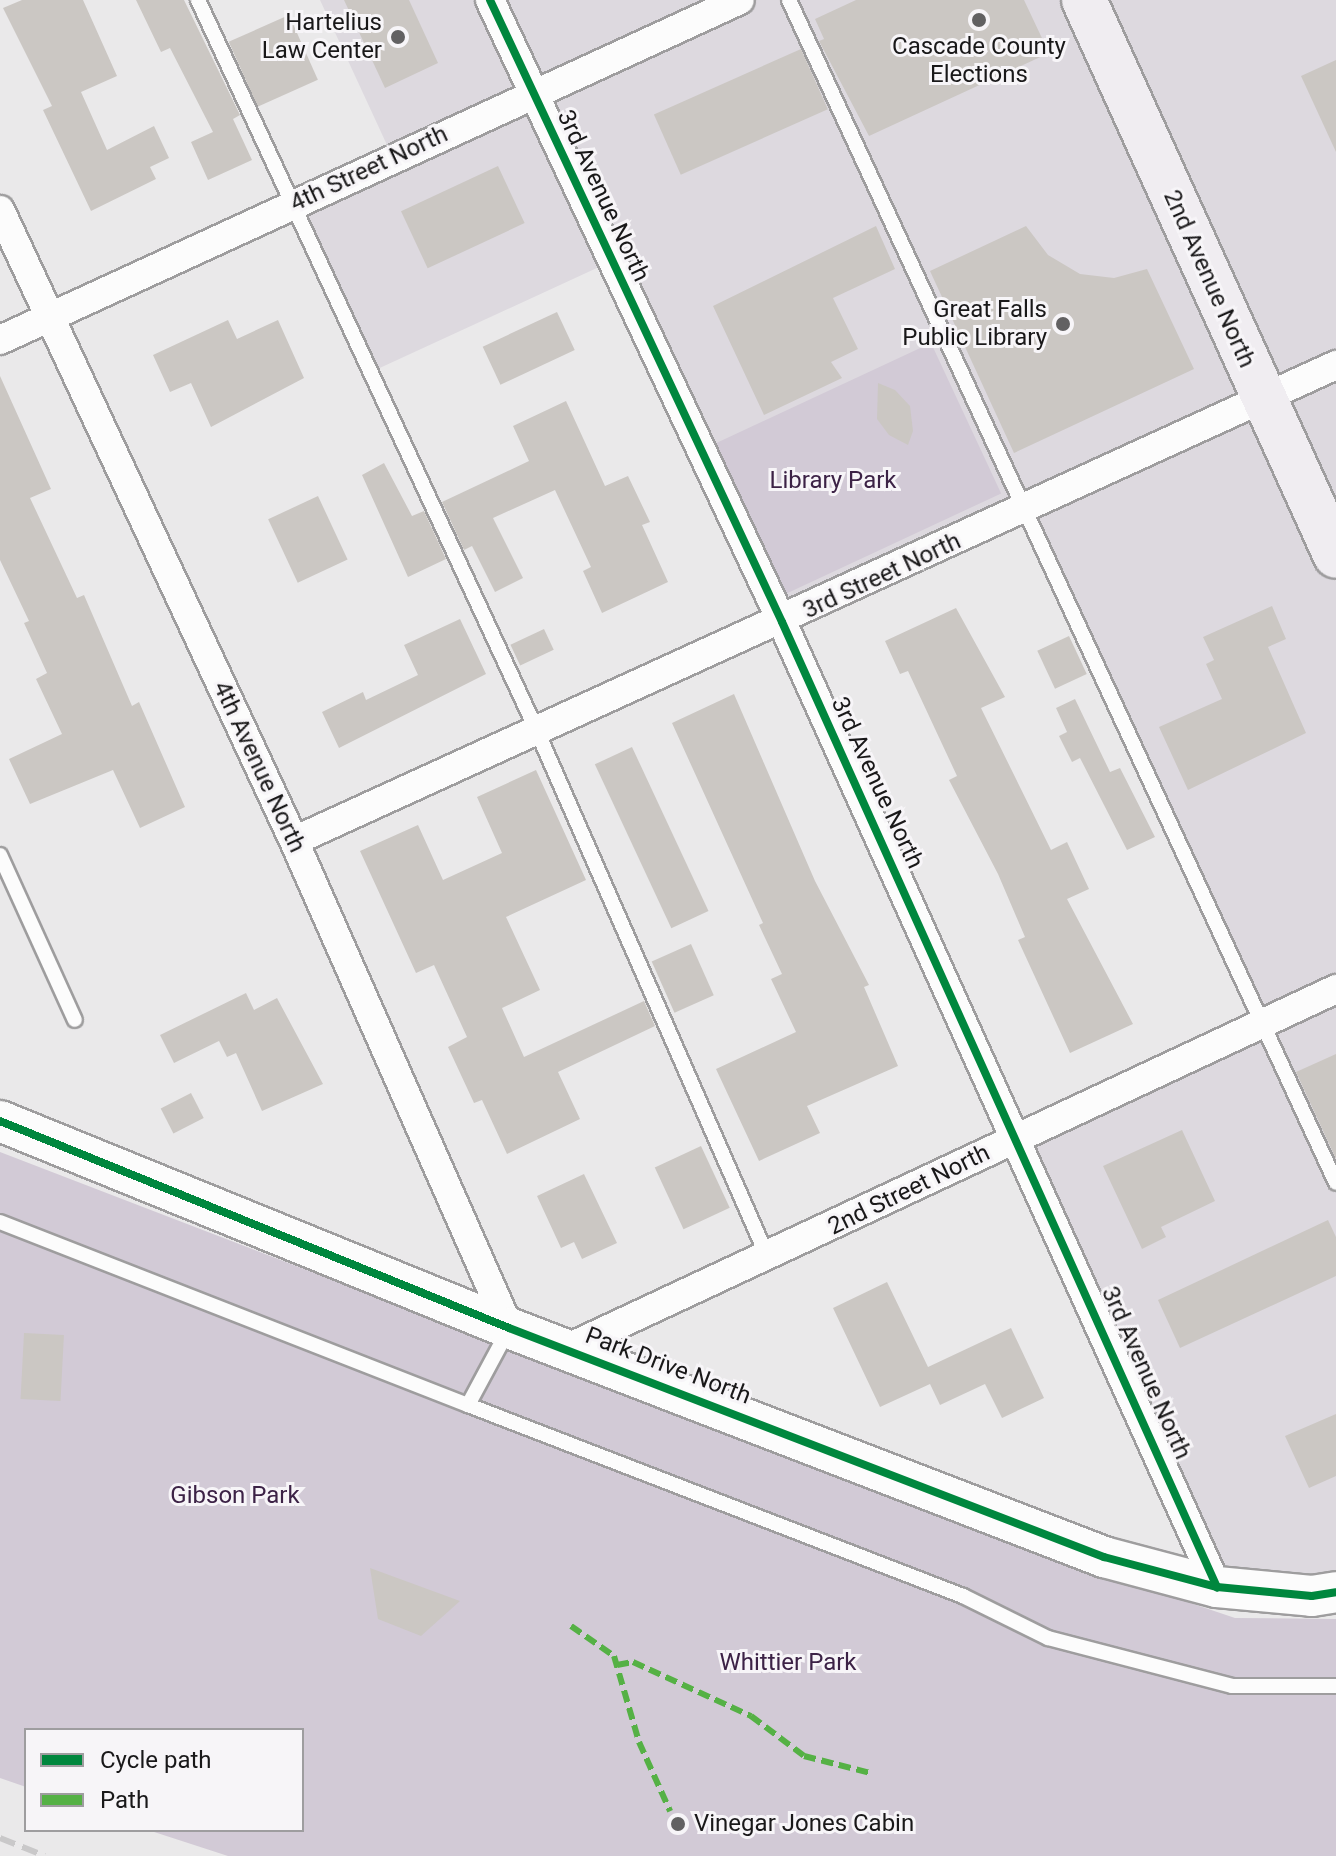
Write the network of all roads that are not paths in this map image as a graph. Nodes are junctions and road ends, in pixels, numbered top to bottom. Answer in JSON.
{"nodes":[{"id":1,"x":198,"y":0,"type":"edge"},
{"id":2,"x":490,"y":0,"type":"edge"},
{"id":3,"x":740,"y":0,"type":"edge"},
{"id":4,"x":789,"y":0,"type":"edge"},
{"id":5,"x":1084,"y":0,"type":"edge"},
{"id":6,"x":533,"y":94,"type":"junction"},
{"id":7,"x":293,"y":204,"type":"junction"},
{"id":8,"x":0,"y":210,"type":"edge"},
{"id":9,"x":50,"y":317,"type":"junction"},
{"id":10,"x":0,"y":340,"type":"edge"},
{"id":11,"x":1336,"y":365,"type":"edge"},
{"id":12,"x":1263,"y":400,"type":"junction"},
{"id":13,"x":1025,"y":510,"type":"junction"},
{"id":14,"x":1336,"y":556,"type":"edge"},
{"id":15,"x":782,"y":622,"type":"junction"},
{"id":16,"x":537,"y":731,"type":"junction"},
{"id":17,"x":294,"y":841,"type":"junction"},
{"id":18,"x":0,"y":855,"type":"edge"},
{"id":19,"x":1336,"y":989,"type":"edge"},
{"id":20,"x":75,"y":1020,"type":"dead end"},
{"id":21,"x":1262,"y":1023,"type":"junction"},
{"id":22,"x":0,"y":1121,"type":"edge"},
{"id":23,"x":1017,"y":1137,"type":"junction"},
{"id":24,"x":1336,"y":1183,"type":"edge"},
{"id":25,"x":0,"y":1222,"type":"edge"},
{"id":26,"x":768,"y":1258,"type":"junction"},
{"id":27,"x":509,"y":1328,"type":"junction"},
{"id":28,"x":568,"y":1348,"type":"junction"},
{"id":29,"x":468,"y":1405,"type":"junction"},
{"id":30,"x":1217,"y":1587,"type":"junction"},
{"id":31,"x":1336,"y":1592,"type":"edge"},
{"id":32,"x":1336,"y":1686,"type":"edge"}],
"edges":[{"from":1,"to":7,"type":"lane"},
{"from":2,"to":6,"type":"street","name":"3rd Avenue North"},
{"from":3,"to":6,"type":"street","name":"4th Street North"},
{"from":4,"to":13,"type":"lane"},
{"from":5,"to":12,"type":"main road","name":"2nd Avenue North"},
{"from":6,"to":7,"type":"street","name":"4th Street North"},
{"from":6,"to":15,"type":"street","name":"3rd Avenue North"},
{"from":7,"to":9,"type":"street","name":"4th Street North"},
{"from":7,"to":16,"type":"lane"},
{"from":8,"to":9,"type":"street","name":"4th Avenue North"},
{"from":9,"to":10,"type":"street","name":"4th Street North"},
{"from":9,"to":17,"type":"street","name":"4th Avenue North"},
{"from":11,"to":12,"type":"street","name":"3rd Street North"},
{"from":12,"to":13,"type":"street","name":"3rd Street North"},
{"from":12,"to":14,"type":"main road","name":"2nd Avenue North"},
{"from":13,"to":15,"type":"street","name":"3rd Street North"},
{"from":13,"to":21,"type":"lane"},
{"from":15,"to":16,"type":"street","name":"3rd Street North"},
{"from":15,"to":23,"type":"street","name":"3rd Avenue North"},
{"from":16,"to":17,"type":"street","name":"3rd Street North"},
{"from":16,"to":26,"type":"lane"},
{"from":17,"to":27,"type":"street","name":"4th Avenue North"},
{"from":18,"to":20,"type":"lane"},
{"from":19,"to":21,"type":"street","name":"2nd Street North"},
{"from":21,"to":23,"type":"street","name":"2nd Street North"},
{"from":21,"to":24,"type":"lane"},
{"from":22,"to":27,"type":"street","name":"Park Drive North"},
{"from":23,"to":26,"type":"street","name":"2nd Street North"},
{"from":23,"to":30,"type":"street","name":"3rd Avenue North"},
{"from":25,"to":29,"type":"lane"},
{"from":26,"to":28,"type":"street","name":"2nd Street North"},
{"from":27,"to":28,"type":"street","name":"Park Drive North"},
{"from":27,"to":29,"type":"lane"},
{"from":28,"to":30,"type":"street","name":"Park Drive North"},
{"from":29,"to":32,"type":"lane"},
{"from":30,"to":31,"type":"street","name":"Park Drive North"}]}
